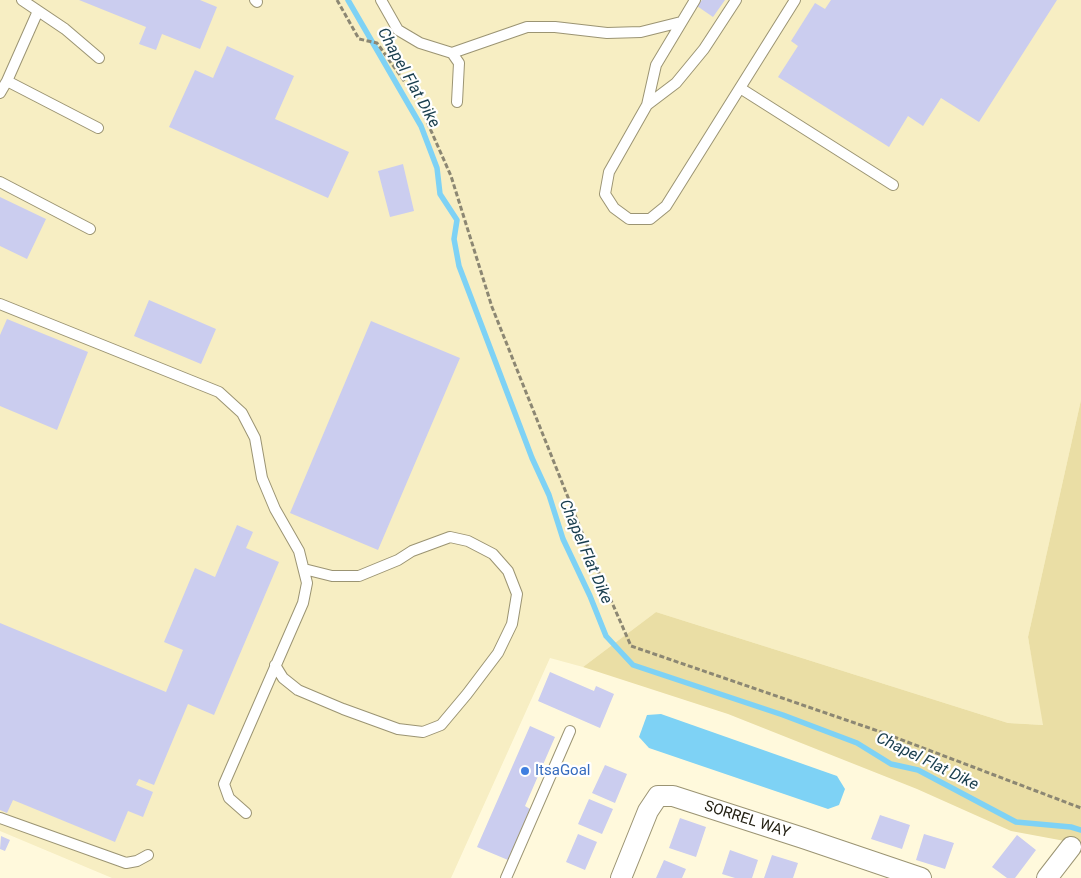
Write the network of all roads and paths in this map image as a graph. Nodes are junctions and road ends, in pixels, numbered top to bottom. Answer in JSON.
{"nodes":[{"id":1,"x":22,"y":0,"type":"edge"},
{"id":2,"x":337,"y":0,"type":"edge"},
{"id":3,"x":381,"y":0,"type":"edge"},
{"id":4,"x":694,"y":0,"type":"edge"},
{"id":5,"x":736,"y":0,"type":"edge"},
{"id":6,"x":795,"y":0,"type":"edge"},
{"id":7,"x":38,"y":11,"type":"junction"},
{"id":8,"x":681,"y":22,"type":"junction"},
{"id":9,"x":452,"y":53,"type":"junction"},
{"id":10,"x":99,"y":58,"type":"dead end"},
{"id":11,"x":7,"y":80,"type":"junction"},
{"id":12,"x":740,"y":88,"type":"junction"},
{"id":13,"x":0,"y":93,"type":"edge"},
{"id":14,"x":457,"y":102,"type":"dead end"},
{"id":15,"x":647,"y":105,"type":"junction"},
{"id":16,"x":98,"y":128,"type":"dead end"},
{"id":17,"x":0,"y":182,"type":"edge"},
{"id":18,"x":893,"y":186,"type":"dead end"},
{"id":19,"x":90,"y":230,"type":"dead end"},
{"id":20,"x":0,"y":304,"type":"edge"},
{"id":21,"x":304,"y":569,"type":"junction"},
{"id":22,"x":276,"y":664,"type":"junction"},
{"id":23,"x":570,"y":731,"type":"dead end"},
{"id":24,"x":1081,"y":808,"type":"edge"},
{"id":25,"x":246,"y":813,"type":"dead end"},
{"id":26,"x":0,"y":818,"type":"edge"},
{"id":27,"x":1071,"y":847,"type":"dead end"},
{"id":28,"x":148,"y":854,"type":"dead end"},
{"id":29,"x":506,"y":878,"type":"edge"},
{"id":30,"x":620,"y":878,"type":"edge"},
{"id":31,"x":921,"y":878,"type":"edge"},
{"id":32,"x":1047,"y":878,"type":"edge"}],
"edges":[{"from":1,"to":7,"type":"lane"},
{"from":2,"to":24,"type":"path"},
{"from":3,"to":9,"type":"lane"},
{"from":4,"to":8,"type":"lane"},
{"from":5,"to":15,"type":"lane"},
{"from":6,"to":12,"type":"lane"},
{"from":7,"to":10,"type":"lane"},
{"from":7,"to":11,"type":"lane"},
{"from":8,"to":9,"type":"lane"},
{"from":8,"to":15,"type":"lane"},
{"from":9,"to":14,"type":"lane"},
{"from":11,"to":13,"type":"lane"},
{"from":11,"to":16,"type":"lane"},
{"from":12,"to":15,"type":"lane"},
{"from":12,"to":18,"type":"lane"},
{"from":17,"to":19,"type":"lane"},
{"from":20,"to":21,"type":"lane"},
{"from":21,"to":22,"type":"lane"},
{"from":21,"to":22,"type":"lane"},
{"from":22,"to":25,"type":"lane"},
{"from":23,"to":29,"type":"lane"},
{"from":26,"to":28,"type":"lane"},
{"from":27,"to":32,"type":"street"},
{"from":30,"to":31,"type":"street","name":"SORREL WAY"}]}
